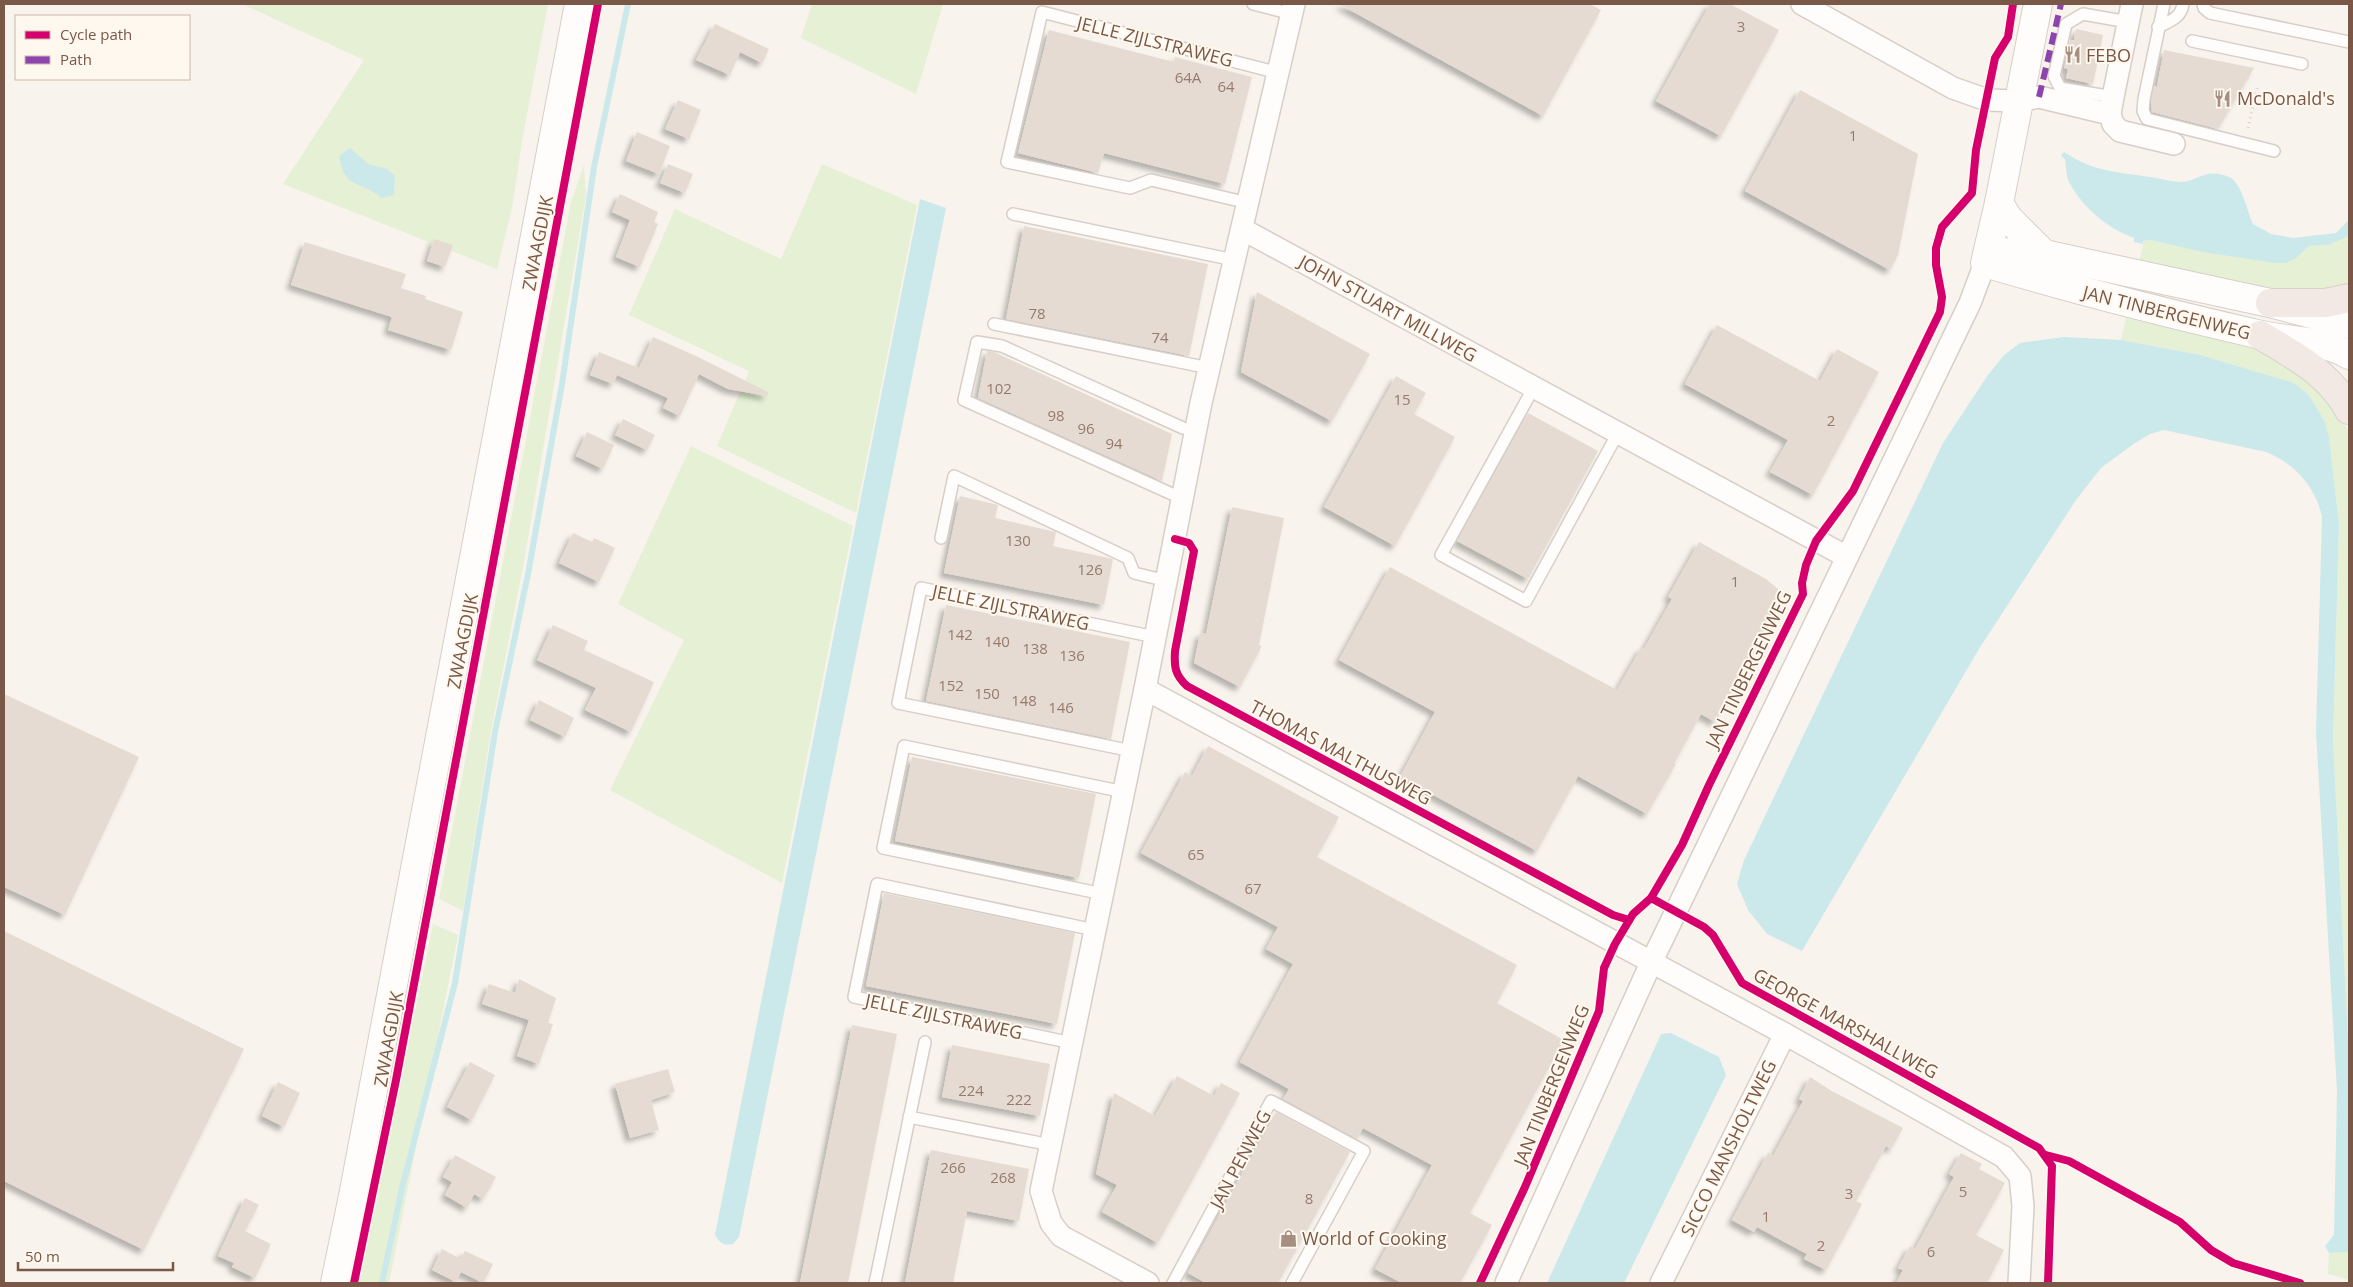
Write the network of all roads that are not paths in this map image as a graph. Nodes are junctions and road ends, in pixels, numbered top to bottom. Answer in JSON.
{"nodes":[{"id":1,"x":579,"y":4,"type":"edge"},
{"id":2,"x":1253,"y":4,"type":"edge"},
{"id":3,"x":1802,"y":4,"type":"edge"},
{"id":4,"x":2038,"y":4,"type":"edge"},
{"id":5,"x":2075,"y":4,"type":"edge"},
{"id":6,"x":2164,"y":4,"type":"edge"},
{"id":7,"x":2183,"y":4,"type":"edge"},
{"id":8,"x":2203,"y":4,"type":"edge"},
{"id":9,"x":1293,"y":9,"type":"edge"},
{"id":10,"x":2130,"y":13,"type":"edge"},
{"id":11,"x":2082,"y":14,"type":"junction"},
{"id":12,"x":2158,"y":27,"type":"junction"},
{"id":13,"x":2192,"y":41,"type":"dead end"},
{"id":14,"x":2349,"y":42,"type":"edge"},
{"id":15,"x":2302,"y":64,"type":"dead end"},
{"id":16,"x":1279,"y":73,"type":"junction"},
{"id":17,"x":2018,"y":101,"type":"junction"},
{"id":18,"x":2111,"y":106,"type":"junction"},
{"id":19,"x":2174,"y":144,"type":"dead end"},
{"id":20,"x":2274,"y":151,"type":"dead end"},
{"id":21,"x":1248,"y":203,"type":"junction"},
{"id":22,"x":2000,"y":203,"type":"junction"},
{"id":23,"x":1013,"y":214,"type":"dead end"},
{"id":24,"x":1242,"y":228,"type":"junction"},
{"id":25,"x":2044,"y":254,"type":"junction"},
{"id":26,"x":1988,"y":256,"type":"junction"},
{"id":27,"x":1234,"y":260,"type":"junction"},
{"id":28,"x":2349,"y":298,"type":"edge"},
{"id":29,"x":2270,"y":303,"type":"junction"},
{"id":30,"x":994,"y":324,"type":"dead end"},
{"id":31,"x":2349,"y":324,"type":"edge"},
{"id":32,"x":2260,"y":335,"type":"junction"},
{"id":33,"x":2349,"y":355,"type":"edge"},
{"id":34,"x":1209,"y":368,"type":"junction"},
{"id":35,"x":1534,"y":387,"type":"junction"},
{"id":36,"x":2349,"y":410,"type":"edge"},
{"id":37,"x":1196,"y":431,"type":"junction"},
{"id":38,"x":1618,"y":433,"type":"junction"},
{"id":39,"x":1182,"y":499,"type":"junction"},
{"id":40,"x":941,"y":538,"type":"dead end"},
{"id":41,"x":1847,"y":557,"type":"junction"},
{"id":42,"x":1167,"y":581,"type":"junction"},
{"id":43,"x":1155,"y":637,"type":"junction"},
{"id":44,"x":1145,"y":689,"type":"junction"},
{"id":45,"x":1132,"y":751,"type":"junction"},
{"id":46,"x":1124,"y":792,"type":"junction"},
{"id":47,"x":1103,"y":894,"type":"junction"},
{"id":48,"x":1096,"y":930,"type":"junction"},
{"id":49,"x":1651,"y":963,"type":"junction"},
{"id":50,"x":1784,"y":1034,"type":"junction"},
{"id":51,"x":925,"y":1042,"type":"dead end"},
{"id":52,"x":1072,"y":1043,"type":"junction"},
{"id":53,"x":909,"y":1117,"type":"junction"},
{"id":54,"x":1051,"y":1145,"type":"junction"},
{"id":55,"x":335,"y":1283,"type":"edge"},
{"id":56,"x":875,"y":1283,"type":"edge"},
{"id":57,"x":1148,"y":1283,"type":"edge"},
{"id":58,"x":1173,"y":1283,"type":"edge"},
{"id":59,"x":1292,"y":1283,"type":"edge"},
{"id":60,"x":1506,"y":1283,"type":"edge"},
{"id":61,"x":1661,"y":1283,"type":"edge"},
{"id":62,"x":2019,"y":1283,"type":"edge"}],
"edges":[{"from":1,"to":55,"type":"street","name":"ZWAAGDIJK"},
{"from":2,"to":9,"type":"lane"},
{"from":3,"to":17,"type":"street"},
{"from":4,"to":17,"type":"street"},
{"from":5,"to":11,"type":"lane"},
{"from":6,"to":12,"type":"lane"},
{"from":7,"to":12,"type":"lane"},
{"from":8,"to":14,"type":"lane"},
{"from":9,"to":16,"type":"street"},
{"from":10,"to":11,"type":"lane"},
{"from":10,"to":18,"type":"street"},
{"from":11,"to":18,"type":"lane"},
{"from":12,"to":20,"type":"lane"},
{"from":13,"to":15,"type":"lane"},
{"from":16,"to":21,"type":"street"},
{"from":16,"to":21,"type":"lane","name":"JELLE ZIJLSTRAWEG"},
{"from":17,"to":18,"type":"street"},
{"from":17,"to":22,"type":"street"},
{"from":18,"to":19,"type":"street"},
{"from":21,"to":24,"type":"street"},
{"from":22,"to":25,"type":"street"},
{"from":22,"to":26,"type":"street"},
{"from":23,"to":27,"type":"lane"},
{"from":24,"to":27,"type":"street"},
{"from":24,"to":35,"type":"street","name":"JOHN STUART MILLWEG"},
{"from":25,"to":26,"type":"street","name":"JAN TINBERGENWEG"},
{"from":25,"to":29,"type":"street","name":"JAN TINBERGENWEG"},
{"from":26,"to":32,"type":"street","name":"JAN TINBERGENWEG"},
{"from":26,"to":41,"type":"street"},
{"from":27,"to":34,"type":"street"},
{"from":28,"to":29,"type":"highway"},
{"from":29,"to":31,"type":"street","name":"JAN TINBERGENWEG"},
{"from":30,"to":34,"type":"lane"},
{"from":32,"to":33,"type":"street","name":"JAN TINBERGENWEG"},
{"from":32,"to":36,"type":"highway"},
{"from":34,"to":37,"type":"street"},
{"from":35,"to":38,"type":"street","name":"JOHN STUART MILLWEG"},
{"from":35,"to":38,"type":"lane"},
{"from":37,"to":39,"type":"street"},
{"from":37,"to":39,"type":"lane"},
{"from":38,"to":41,"type":"street","name":"JOHN STUART MILLWEG"},
{"from":39,"to":42,"type":"street"},
{"from":40,"to":42,"type":"lane"},
{"from":41,"to":49,"type":"street"},
{"from":42,"to":43,"type":"street"},
{"from":43,"to":44,"type":"street"},
{"from":43,"to":45,"type":"lane","name":"JELLE ZIJLSTRAWEG"},
{"from":44,"to":45,"type":"street"},
{"from":44,"to":49,"type":"street","name":"THOMAS MALTHUSWEG"},
{"from":45,"to":46,"type":"street"},
{"from":46,"to":47,"type":"street"},
{"from":46,"to":47,"type":"lane"},
{"from":47,"to":48,"type":"street"},
{"from":48,"to":52,"type":"street"},
{"from":48,"to":52,"type":"lane","name":"JELLE ZIJLSTRAWEG"},
{"from":49,"to":50,"type":"street"},
{"from":49,"to":60,"type":"street"},
{"from":50,"to":61,"type":"street","name":"SICCO MANSHOLTWEG"},
{"from":50,"to":62,"type":"street"},
{"from":51,"to":53,"type":"lane","name":"JELLE ZIJLSTRAWEG"},
{"from":52,"to":54,"type":"street"},
{"from":53,"to":54,"type":"lane"},
{"from":53,"to":56,"type":"lane","name":"JELLE ZIJLSTRAWEG"},
{"from":54,"to":57,"type":"street"},
{"from":58,"to":59,"type":"lane","name":"JAN PENWEG"}]}
